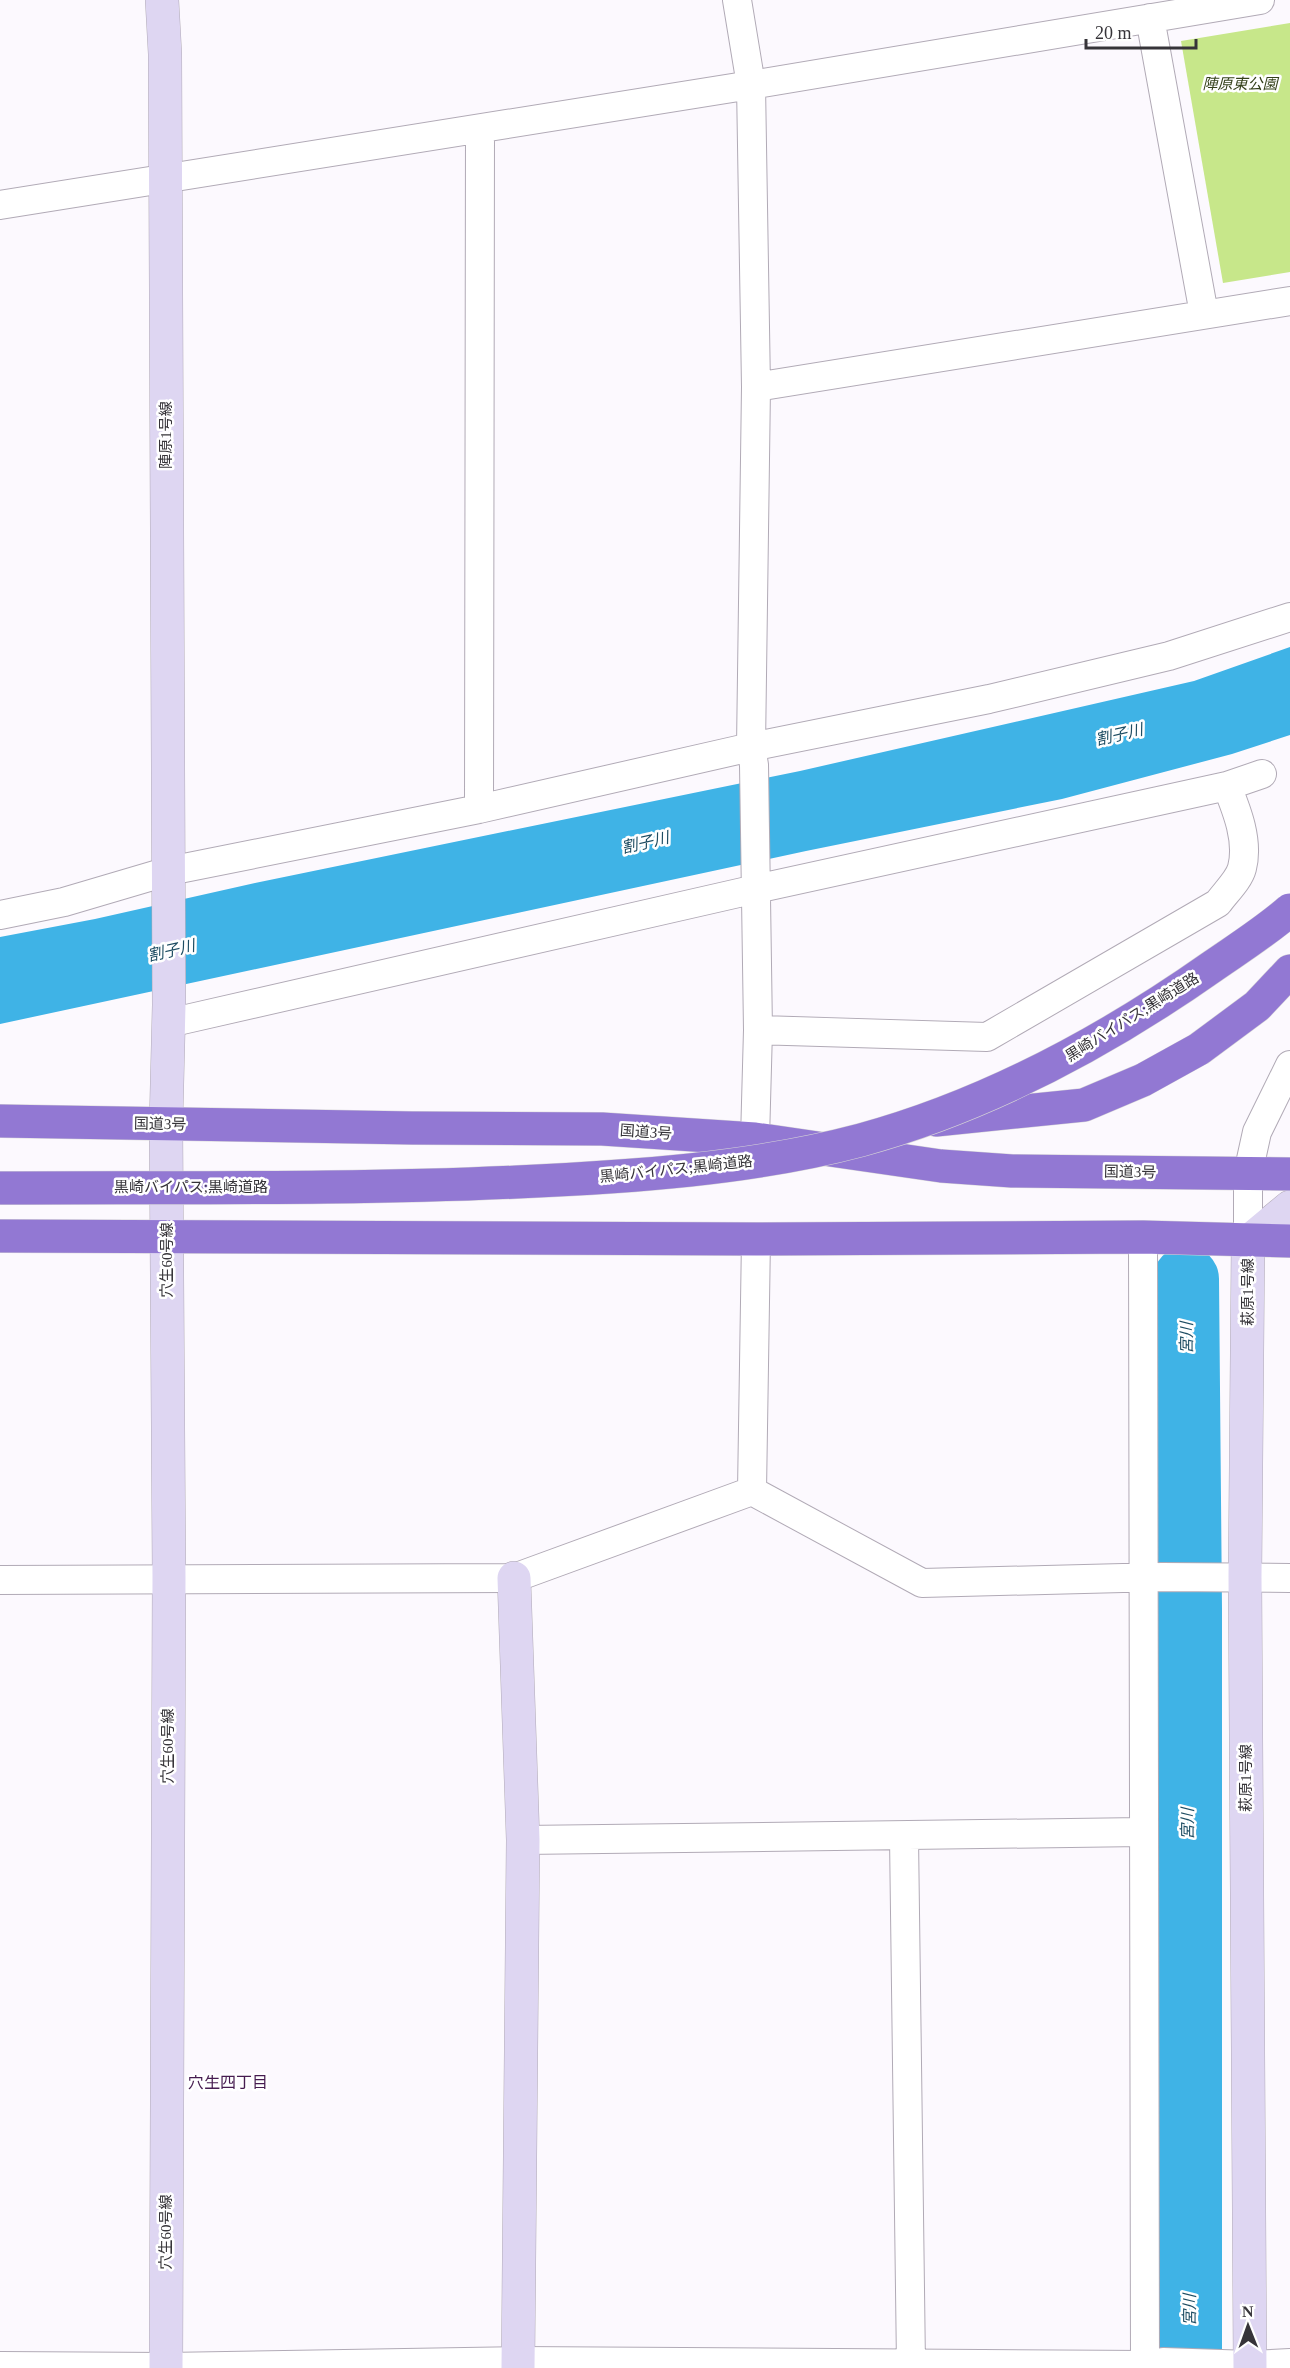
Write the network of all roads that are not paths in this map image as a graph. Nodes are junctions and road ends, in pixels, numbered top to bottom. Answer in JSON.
{"nodes":[{"id":1,"x":162,"y":0,"type":"edge"},
{"id":2,"x":737,"y":0,"type":"edge"},
{"id":3,"x":1260,"y":0,"type":"edge"},
{"id":4,"x":1150,"y":18,"type":"junction"},
{"id":5,"x":751,"y":85,"type":"junction"},
{"id":6,"x":480,"y":129,"type":"junction"},
{"id":7,"x":165,"y":178,"type":"junction"},
{"id":8,"x":0,"y":205,"type":"edge"},
{"id":9,"x":1290,"y":301,"type":"edge"},
{"id":10,"x":1204,"y":314,"type":"junction"},
{"id":11,"x":756,"y":387,"type":"junction"},
{"id":12,"x":1290,"y":617,"type":"edge"},
{"id":13,"x":753,"y":756,"type":"junction"},
{"id":14,"x":1262,"y":774,"type":"dead end"},
{"id":15,"x":1227,"y":786,"type":"junction"},
{"id":16,"x":479,"y":809,"type":"junction"},
{"id":17,"x":756,"y":883,"type":"junction"},
{"id":18,"x":168,"y":884,"type":"junction"},
{"id":19,"x":1290,"y":910,"type":"edge"},
{"id":20,"x":0,"y":915,"type":"edge"},
{"id":21,"x":1290,"y":971,"type":"edge"},
{"id":22,"x":169,"y":1014,"type":"junction"},
{"id":23,"x":758,"y":1030,"type":"junction"},
{"id":24,"x":1290,"y":1065,"type":"edge"},
{"id":25,"x":0,"y":1120,"type":"edge"},
{"id":26,"x":166,"y":1124,"type":"junction"},
{"id":27,"x":755,"y":1139,"type":"junction"},
{"id":28,"x":1248,"y":1173,"type":"junction"},
{"id":29,"x":1290,"y":1174,"type":"edge"},
{"id":30,"x":0,"y":1188,"type":"edge"},
{"id":31,"x":1290,"y":1207,"type":"edge"},
{"id":32,"x":0,"y":1236,"type":"edge"},
{"id":33,"x":167,"y":1237,"type":"junction"},
{"id":34,"x":1143,"y":1237,"type":"junction"},
{"id":35,"x":756,"y":1239,"type":"junction"},
{"id":36,"x":1290,"y":1241,"type":"edge"},
{"id":37,"x":1248,"y":1242,"type":"junction"},
{"id":38,"x":752,"y":1491,"type":"junction"},
{"id":39,"x":1235,"y":1577,"type":"junction"},
{"id":40,"x":169,"y":1578,"type":"junction"},
{"id":41,"x":514,"y":1578,"type":"junction"},
{"id":42,"x":1152,"y":1578,"type":"junction"},
{"id":43,"x":1290,"y":1578,"type":"edge"},
{"id":44,"x":0,"y":1580,"type":"edge"},
{"id":45,"x":1142,"y":1832,"type":"junction"},
{"id":46,"x":904,"y":1837,"type":"junction"},
{"id":47,"x":523,"y":1840,"type":"junction"},
{"id":48,"x":1290,"y":2363,"type":"edge"},
{"id":49,"x":518,"y":2365,"type":"edge"},
{"id":50,"x":911,"y":2365,"type":"junction"},
{"id":51,"x":1151,"y":2365,"type":"edge"},
{"id":52,"x":1242,"y":2365,"type":"edge"},
{"id":53,"x":0,"y":2366,"type":"edge"},
{"id":54,"x":166,"y":2367,"type":"edge"}],
"edges":[{"from":1,"to":7,"type":"street","name":"陣原1号線"},
{"from":2,"to":5,"type":"street"},
{"from":3,"to":4,"type":"street"},
{"from":4,"to":5,"type":"street"},
{"from":4,"to":10,"type":"street"},
{"from":5,"to":6,"type":"street"},
{"from":5,"to":11,"type":"street"},
{"from":6,"to":7,"type":"street"},
{"from":6,"to":16,"type":"street"},
{"from":7,"to":8,"type":"street"},
{"from":7,"to":18,"type":"street","name":"陣原1号線"},
{"from":9,"to":10,"type":"street"},
{"from":10,"to":11,"type":"street"},
{"from":11,"to":13,"type":"street"},
{"from":12,"to":13,"type":"street"},
{"from":13,"to":16,"type":"street"},
{"from":13,"to":17,"type":"street"},
{"from":14,"to":15,"type":"street"},
{"from":15,"to":17,"type":"street"},
{"from":15,"to":23,"type":"street"},
{"from":16,"to":18,"type":"street"},
{"from":17,"to":22,"type":"street"},
{"from":17,"to":23,"type":"street"},
{"from":18,"to":20,"type":"street"},
{"from":18,"to":22,"type":"street","name":"陣原1号線"},
{"from":19,"to":30,"type":"highway","name":"黒崎バイパス;黒崎道路","bridge":true},
{"from":21,"to":27,"type":"highway"},
{"from":22,"to":26,"type":"street","name":"穴生60号線"},
{"from":23,"to":27,"type":"street"},
{"from":24,"to":28,"type":"street"},
{"from":25,"to":26,"type":"highway","name":"国道3号"},
{"from":26,"to":27,"type":"highway","name":"国道3号"},
{"from":26,"to":33,"type":"street","name":"穴生60号線"},
{"from":27,"to":28,"type":"highway","name":"国道3号"},
{"from":28,"to":29,"type":"highway","name":"国道3号"},
{"from":28,"to":37,"type":"street"},
{"from":31,"to":37,"type":"street","name":"萩原1号線"},
{"from":32,"to":33,"type":"highway"},
{"from":33,"to":35,"type":"highway"},
{"from":33,"to":40,"type":"street","name":"穴生60号線"},
{"from":34,"to":35,"type":"highway"},
{"from":34,"to":37,"type":"highway"},
{"from":34,"to":42,"type":"street"},
{"from":35,"to":38,"type":"street"},
{"from":36,"to":37,"type":"highway"},
{"from":37,"to":39,"type":"street","name":"萩原1号線"},
{"from":38,"to":41,"type":"street"},
{"from":38,"to":42,"type":"street"},
{"from":39,"to":42,"type":"street"},
{"from":39,"to":43,"type":"street"},
{"from":39,"to":52,"type":"street","name":"萩原1号線"},
{"from":40,"to":41,"type":"street"},
{"from":40,"to":44,"type":"street"},
{"from":40,"to":54,"type":"street","name":"穴生60号線"},
{"from":41,"to":47,"type":"street"},
{"from":42,"to":45,"type":"street"},
{"from":45,"to":46,"type":"street"},
{"from":45,"to":51,"type":"street"},
{"from":46,"to":47,"type":"street"},
{"from":46,"to":50,"type":"street"},
{"from":47,"to":49,"type":"street"},
{"from":48,"to":52,"type":"street"},
{"from":49,"to":50,"type":"street"},
{"from":49,"to":54,"type":"street"},
{"from":50,"to":51,"type":"street"},
{"from":51,"to":52,"type":"street"},
{"from":53,"to":54,"type":"street"}]}
